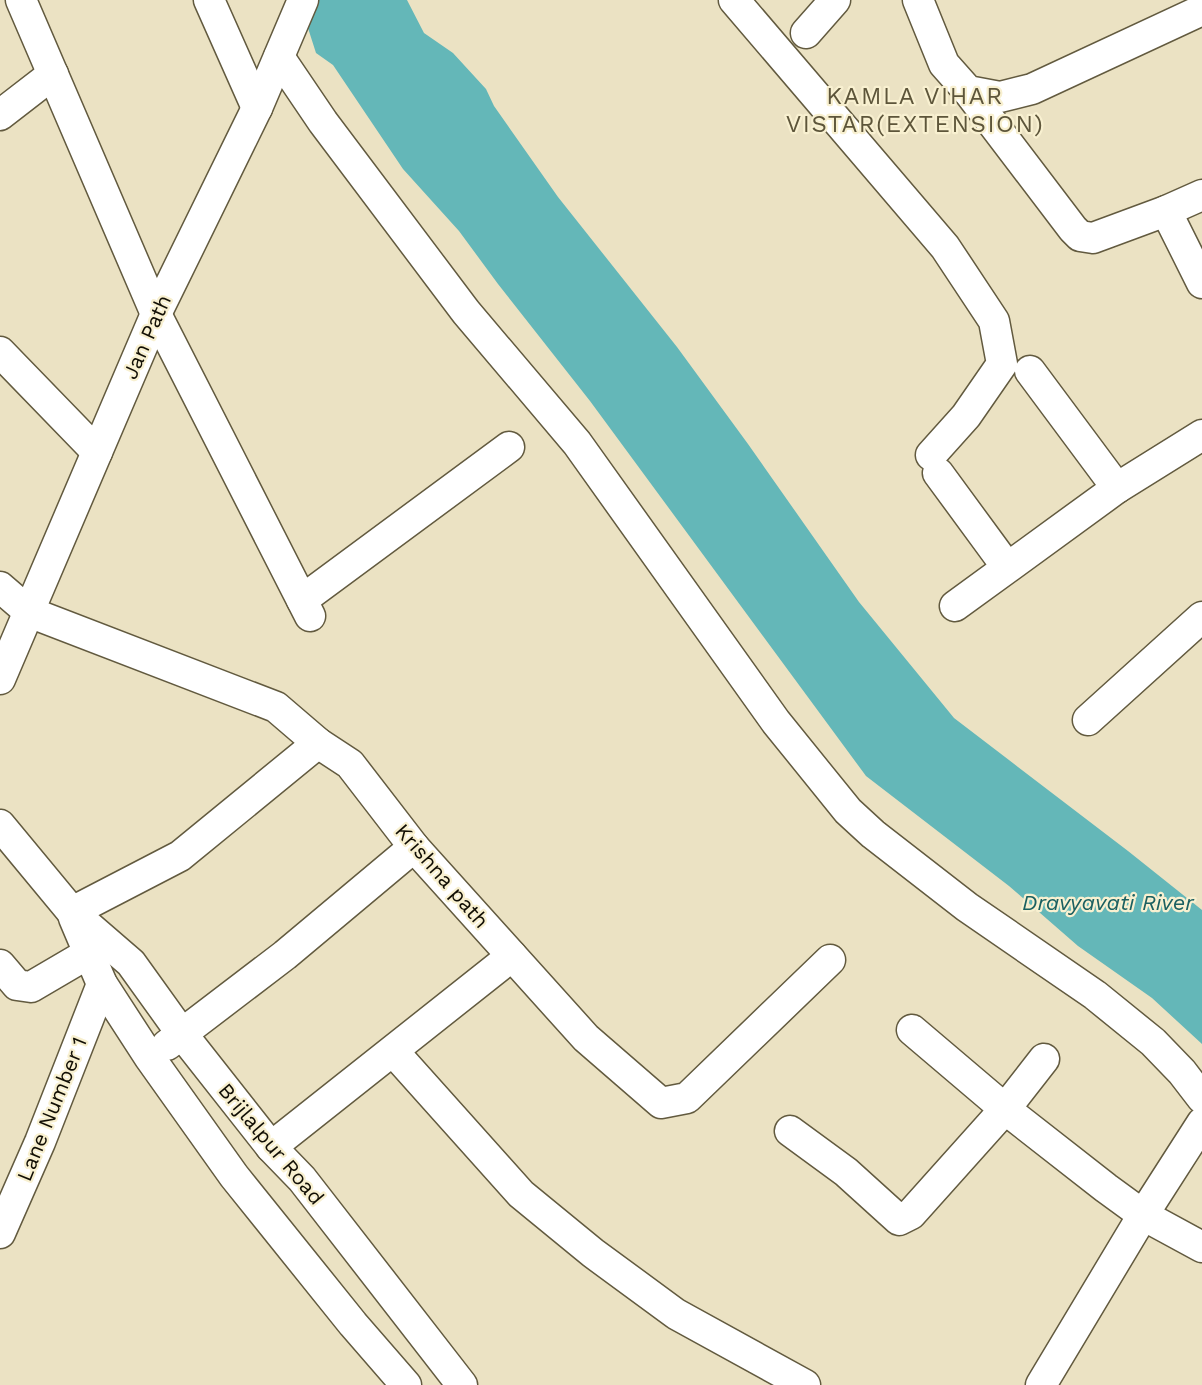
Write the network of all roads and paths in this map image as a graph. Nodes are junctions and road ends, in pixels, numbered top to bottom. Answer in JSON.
{"nodes":[{"id":1,"x":21,"y":0,"type":"edge"},
{"id":2,"x":209,"y":0,"type":"edge"},
{"id":3,"x":734,"y":0,"type":"edge"},
{"id":4,"x":836,"y":0,"type":"edge"},
{"id":5,"x":918,"y":0,"type":"edge"},
{"id":6,"x":301,"y":4,"type":"edge"},
{"id":7,"x":1202,"y":10,"type":"edge"},
{"id":8,"x":806,"y":33,"type":"dead end"},
{"id":9,"x":279,"y":57,"type":"junction"},
{"id":10,"x":53,"y":74,"type":"junction"},
{"id":11,"x":968,"y":91,"type":"junction"},
{"id":12,"x":257,"y":108,"type":"junction"},
{"id":13,"x":0,"y":115,"type":"edge"},
{"id":14,"x":1202,"y":195,"type":"edge"},
{"id":15,"x":1166,"y":211,"type":"junction"},
{"id":16,"x":1202,"y":283,"type":"edge"},
{"id":17,"x":156,"y":314,"type":"junction"},
{"id":18,"x":0,"y":352,"type":"edge"},
{"id":19,"x":1030,"y":371,"type":"dead end"},
{"id":20,"x":1202,"y":435,"type":"edge"},
{"id":21,"x":509,"y":447,"type":"dead end"},
{"id":22,"x":97,"y":452,"type":"junction"},
{"id":23,"x":1117,"y":488,"type":"junction"},
{"id":24,"x":1007,"y":567,"type":"junction"},
{"id":25,"x":0,"y":587,"type":"edge"},
{"id":26,"x":955,"y":606,"type":"dead end"},
{"id":27,"x":29,"y":612,"type":"junction"},
{"id":28,"x":1202,"y":617,"type":"edge"},
{"id":29,"x":0,"y":679,"type":"edge"},
{"id":30,"x":1088,"y":720,"type":"dead end"},
{"id":31,"x":318,"y":743,"type":"junction"},
{"id":32,"x":0,"y":825,"type":"edge"},
{"id":33,"x":414,"y":847,"type":"junction"},
{"id":34,"x":72,"y":912,"type":"junction"},
{"id":35,"x":89,"y":953,"type":"junction"},
{"id":36,"x":512,"y":956,"type":"junction"},
{"id":37,"x":830,"y":960,"type":"dead end"},
{"id":38,"x":0,"y":965,"type":"edge"},
{"id":39,"x":102,"y":984,"type":"junction"},
{"id":40,"x":912,"y":1030,"type":"dead end"},
{"id":41,"x":182,"y":1034,"type":"junction"},
{"id":42,"x":393,"y":1051,"type":"junction"},
{"id":43,"x":150,"y":1058,"type":"junction"},
{"id":44,"x":1044,"y":1059,"type":"dead end"},
{"id":45,"x":1202,"y":1098,"type":"edge"},
{"id":46,"x":1005,"y":1109,"type":"junction"},
{"id":47,"x":1202,"y":1124,"type":"edge"},
{"id":48,"x":790,"y":1131,"type":"dead end"},
{"id":49,"x":271,"y":1147,"type":"junction"},
{"id":50,"x":1143,"y":1215,"type":"junction"},
{"id":51,"x":0,"y":1233,"type":"edge"},
{"id":52,"x":1202,"y":1247,"type":"edge"},
{"id":53,"x":406,"y":1385,"type":"edge"},
{"id":54,"x":462,"y":1385,"type":"edge"},
{"id":55,"x":805,"y":1385,"type":"edge"},
{"id":56,"x":1041,"y":1385,"type":"edge"}],
"edges":[{"from":1,"to":10,"type":"street"},
{"from":2,"to":12,"type":"street"},
{"from":3,"to":24,"type":"street"},
{"from":4,"to":8,"type":"street"},
{"from":5,"to":11,"type":"street"},
{"from":6,"to":9,"type":"street","name":"Jan Path"},
{"from":7,"to":11,"type":"street"},
{"from":9,"to":12,"type":"street","name":"Jan Path"},
{"from":9,"to":45,"type":"street"},
{"from":10,"to":13,"type":"street"},
{"from":10,"to":17,"type":"street"},
{"from":11,"to":15,"type":"street"},
{"from":12,"to":17,"type":"street","name":"Jan Path"},
{"from":14,"to":15,"type":"street"},
{"from":15,"to":16,"type":"street"},
{"from":17,"to":21,"type":"street"},
{"from":17,"to":22,"type":"street","name":"Jan Path"},
{"from":18,"to":22,"type":"street"},
{"from":19,"to":23,"type":"street"},
{"from":20,"to":23,"type":"street"},
{"from":22,"to":27,"type":"street","name":"Jan Path"},
{"from":23,"to":24,"type":"street"},
{"from":24,"to":26,"type":"street"},
{"from":25,"to":27,"type":"street","name":"Krishna path"},
{"from":27,"to":29,"type":"street","name":"Jan Path"},
{"from":27,"to":31,"type":"street","name":"Krishna path"},
{"from":28,"to":30,"type":"street"},
{"from":31,"to":33,"type":"street","name":"Krishna path"},
{"from":31,"to":34,"type":"street"},
{"from":32,"to":34,"type":"street","name":"Brijlalpur Road"},
{"from":33,"to":36,"type":"street","name":"Krishna path"},
{"from":33,"to":41,"type":"street"},
{"from":34,"to":35,"type":"street","name":"Brijlalpur Road"},
{"from":34,"to":41,"type":"street","name":"Brijlalpur Road"},
{"from":35,"to":38,"type":"street"},
{"from":35,"to":39,"type":"street","name":"Brijlalpur Road"},
{"from":36,"to":37,"type":"street","name":"Krishna path"},
{"from":36,"to":42,"type":"street"},
{"from":39,"to":43,"type":"street","name":"Brijlalpur Road"},
{"from":39,"to":51,"type":"street","name":"Lane Number 1"},
{"from":40,"to":46,"type":"street"},
{"from":41,"to":43,"type":"street"},
{"from":41,"to":49,"type":"street","name":"Brijlalpur Road"},
{"from":42,"to":49,"type":"street"},
{"from":42,"to":55,"type":"street"},
{"from":43,"to":53,"type":"street","name":"Brijlalpur Road"},
{"from":44,"to":46,"type":"street"},
{"from":46,"to":48,"type":"street"},
{"from":46,"to":50,"type":"street"},
{"from":47,"to":50,"type":"street"},
{"from":49,"to":54,"type":"street","name":"Brijlalpur Road"},
{"from":50,"to":52,"type":"street"},
{"from":50,"to":56,"type":"street"}]}
